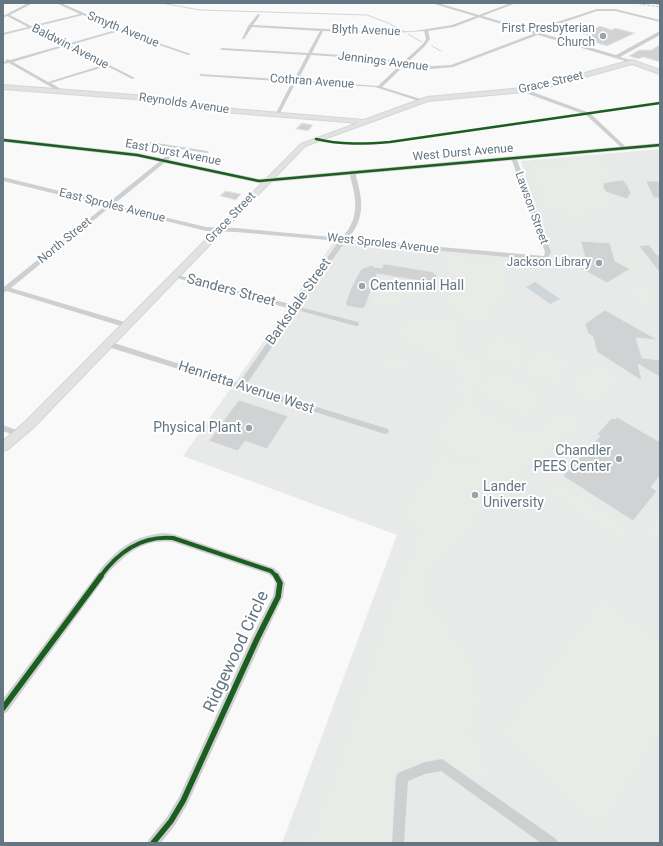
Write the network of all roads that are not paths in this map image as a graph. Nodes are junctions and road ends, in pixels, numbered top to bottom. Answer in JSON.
{"nodes":[{"id":1,"x":31,"y":3,"type":"edge"},
{"id":2,"x":58,"y":3,"type":"edge"},
{"id":3,"x":433,"y":3,"type":"edge"},
{"id":4,"x":514,"y":3,"type":"edge"},
{"id":5,"x":83,"y":14,"type":"junction"},
{"id":6,"x":258,"y":15,"type":"dead end"},
{"id":7,"x":5,"y":16,"type":"edge"},
{"id":8,"x":480,"y":16,"type":"junction"},
{"id":9,"x":660,"y":21,"type":"edge"},
{"id":10,"x":250,"y":26,"type":"junction"},
{"id":11,"x":31,"y":27,"type":"junction"},
{"id":12,"x":119,"y":30,"type":"junction"},
{"id":13,"x":322,"y":30,"type":"junction"},
{"id":14,"x":426,"y":30,"type":"junction"},
{"id":15,"x":537,"y":33,"type":"junction"},
{"id":16,"x":660,"y":33,"type":"edge"},
{"id":17,"x":3,"y":34,"type":"edge"},
{"id":18,"x":243,"y":38,"type":"dead end"},
{"id":19,"x":67,"y":45,"type":"junction"},
{"id":20,"x":222,"y":49,"type":"dead end"},
{"id":21,"x":189,"y":54,"type":"dead end"},
{"id":22,"x":309,"y":54,"type":"junction"},
{"id":23,"x":616,"y":57,"type":"junction"},
{"id":24,"x":3,"y":58,"type":"edge"},
{"id":25,"x":9,"y":61,"type":"junction"},
{"id":26,"x":632,"y":62,"type":"junction"},
{"id":27,"x":3,"y":63,"type":"edge"},
{"id":28,"x":405,"y":63,"type":"junction"},
{"id":29,"x":107,"y":65,"type":"junction"},
{"id":30,"x":660,"y":72,"type":"edge"},
{"id":31,"x":201,"y":75,"type":"dead end"},
{"id":32,"x":133,"y":78,"type":"dead end"},
{"id":33,"x":295,"y":81,"type":"junction"},
{"id":34,"x":48,"y":84,"type":"junction"},
{"id":35,"x":3,"y":87,"type":"edge"},
{"id":36,"x":379,"y":87,"type":"junction"},
{"id":37,"x":526,"y":91,"type":"junction"},
{"id":38,"x":62,"y":92,"type":"junction"},
{"id":39,"x":422,"y":101,"type":"junction"},
{"id":40,"x":277,"y":115,"type":"junction"},
{"id":41,"x":364,"y":122,"type":"junction"},
{"id":42,"x":3,"y":140,"type":"edge"},
{"id":43,"x":152,"y":143,"type":"dead end"},
{"id":44,"x":660,"y":145,"type":"edge"},
{"id":45,"x":180,"y":148,"type":"junction"},
{"id":46,"x":625,"y":148,"type":"junction"},
{"id":47,"x":207,"y":152,"type":"dead end"},
{"id":48,"x":514,"y":158,"type":"junction"},
{"id":49,"x":165,"y":161,"type":"junction"},
{"id":50,"x":352,"y":172,"type":"junction"},
{"id":51,"x":3,"y":180,"type":"edge"},
{"id":52,"x":267,"y":180,"type":"junction"},
{"id":53,"x":109,"y":205,"type":"junction"},
{"id":54,"x":221,"y":229,"type":"junction"},
{"id":55,"x":344,"y":240,"type":"junction"},
{"id":56,"x":546,"y":257,"type":"joint"},
{"id":57,"x":175,"y":276,"type":"junction"},
{"id":58,"x":4,"y":289,"type":"edge"},
{"id":59,"x":295,"y":308,"type":"junction"},
{"id":60,"x":356,"y":324,"type":"dead end"},
{"id":61,"x":126,"y":325,"type":"junction"},
{"id":62,"x":108,"y":344,"type":"junction"},
{"id":63,"x":240,"y":386,"type":"junction"},
{"id":64,"x":3,"y":428,"type":"edge"},
{"id":65,"x":385,"y":431,"type":"dead end"},
{"id":66,"x":18,"y":434,"type":"junction"},
{"id":67,"x":3,"y":447,"type":"edge"},
{"id":68,"x":3,"y":708,"type":"edge"},
{"id":69,"x":153,"y":843,"type":"edge"},
{"id":70,"x":398,"y":843,"type":"edge"},
{"id":71,"x":552,"y":843,"type":"edge"}],
"edges":[{"from":1,"to":7,"type":"street"},
{"from":2,"to":5,"type":"street","name":"Smyth Avenue"},
{"from":3,"to":8,"type":"street"},
{"from":4,"to":8,"type":"street","name":"Blyth Avenue"},
{"from":5,"to":11,"type":"street"},
{"from":5,"to":12,"type":"street","name":"Smyth Avenue"},
{"from":6,"to":10,"type":"street"},
{"from":7,"to":11,"type":"street","name":"Baldwin Avenue"},
{"from":8,"to":14,"type":"street","name":"Blyth Avenue"},
{"from":8,"to":15,"type":"street"},
{"from":9,"to":15,"type":"street","name":"Jennings Avenue"},
{"from":10,"to":13,"type":"street","name":"Blyth Avenue"},
{"from":10,"to":18,"type":"street"},
{"from":11,"to":17,"type":"street"},
{"from":11,"to":19,"type":"street","name":"Baldwin Avenue"},
{"from":12,"to":19,"type":"street"},
{"from":12,"to":21,"type":"street","name":"Smyth Avenue"},
{"from":13,"to":14,"type":"street","name":"Blyth Avenue"},
{"from":13,"to":22,"type":"street"},
{"from":14,"to":28,"type":"street"},
{"from":15,"to":23,"type":"street"},
{"from":15,"to":28,"type":"street","name":"Jennings Avenue"},
{"from":16,"to":23,"type":"street"},
{"from":19,"to":25,"type":"street"},
{"from":19,"to":29,"type":"street","name":"Baldwin Avenue"},
{"from":20,"to":22,"type":"street","name":"Jennings Avenue"},
{"from":22,"to":28,"type":"street","name":"Jennings Avenue"},
{"from":22,"to":33,"type":"street"},
{"from":23,"to":26,"type":"street"},
{"from":24,"to":25,"type":"street"},
{"from":25,"to":27,"type":"street"},
{"from":25,"to":34,"type":"street"},
{"from":26,"to":30,"type":"main road"},
{"from":26,"to":37,"type":"main road","name":"Grace Street"},
{"from":28,"to":36,"type":"street"},
{"from":29,"to":32,"type":"street","name":"Baldwin Avenue"},
{"from":29,"to":34,"type":"street"},
{"from":31,"to":33,"type":"street","name":"Cothran Avenue"},
{"from":33,"to":36,"type":"street","name":"Cothran Avenue"},
{"from":33,"to":40,"type":"street"},
{"from":34,"to":38,"type":"street"},
{"from":35,"to":38,"type":"main road","name":"Reynolds Avenue"},
{"from":36,"to":39,"type":"street","name":"Cothran Avenue"},
{"from":37,"to":39,"type":"main road","name":"Grace Street"},
{"from":37,"to":46,"type":"street"},
{"from":38,"to":40,"type":"main road","name":"Reynolds Avenue"},
{"from":39,"to":41,"type":"main road","name":"Grace Street"},
{"from":40,"to":41,"type":"main road","name":"Reynolds Avenue"},
{"from":41,"to":52,"type":"main road","name":"Grace Street"},
{"from":42,"to":49,"type":"street","name":"East Durst Avenue"},
{"from":43,"to":45,"type":"street"},
{"from":44,"to":46,"type":"street","name":"West Durst Avenue"},
{"from":45,"to":47,"type":"street"},
{"from":45,"to":49,"type":"street","name":"North Street"},
{"from":46,"to":48,"type":"street","name":"West Durst Avenue"},
{"from":48,"to":50,"type":"street","name":"West Durst Avenue"},
{"from":48,"to":56,"type":"street","name":"Lawson Street"},
{"from":49,"to":52,"type":"street","name":"East Durst Avenue"},
{"from":49,"to":53,"type":"street","name":"North Street"},
{"from":50,"to":52,"type":"street","name":"West Durst Avenue"},
{"from":50,"to":55,"type":"street","name":"Barksdale Street"},
{"from":51,"to":53,"type":"street","name":"East Sproles Avenue"},
{"from":52,"to":54,"type":"main road","name":"Grace Street"},
{"from":53,"to":54,"type":"street","name":"East Sproles Avenue"},
{"from":53,"to":58,"type":"street","name":"North Street"},
{"from":54,"to":55,"type":"street","name":"West Sproles Avenue"},
{"from":54,"to":57,"type":"main road","name":"Grace Street"},
{"from":55,"to":56,"type":"street","name":"West Sproles Avenue"},
{"from":55,"to":59,"type":"street","name":"Barksdale Street"},
{"from":57,"to":59,"type":"street","name":"Sanders Street"},
{"from":57,"to":61,"type":"main road","name":"Grace Street"},
{"from":58,"to":61,"type":"street"},
{"from":59,"to":60,"type":"street","name":"Sanders Street"},
{"from":59,"to":63,"type":"street","name":"Barksdale Street"},
{"from":61,"to":62,"type":"main road","name":"Grace Street"},
{"from":62,"to":63,"type":"street","name":"Henrietta Avenue West"},
{"from":62,"to":66,"type":"main road","name":"Grace Street"},
{"from":63,"to":65,"type":"street","name":"Henrietta Avenue West"},
{"from":64,"to":66,"type":"street"},
{"from":66,"to":67,"type":"main road","name":"Grace Street"},
{"from":68,"to":69,"type":"street","name":"Ridgewood Circle"},
{"from":70,"to":71,"type":"street"}]}
